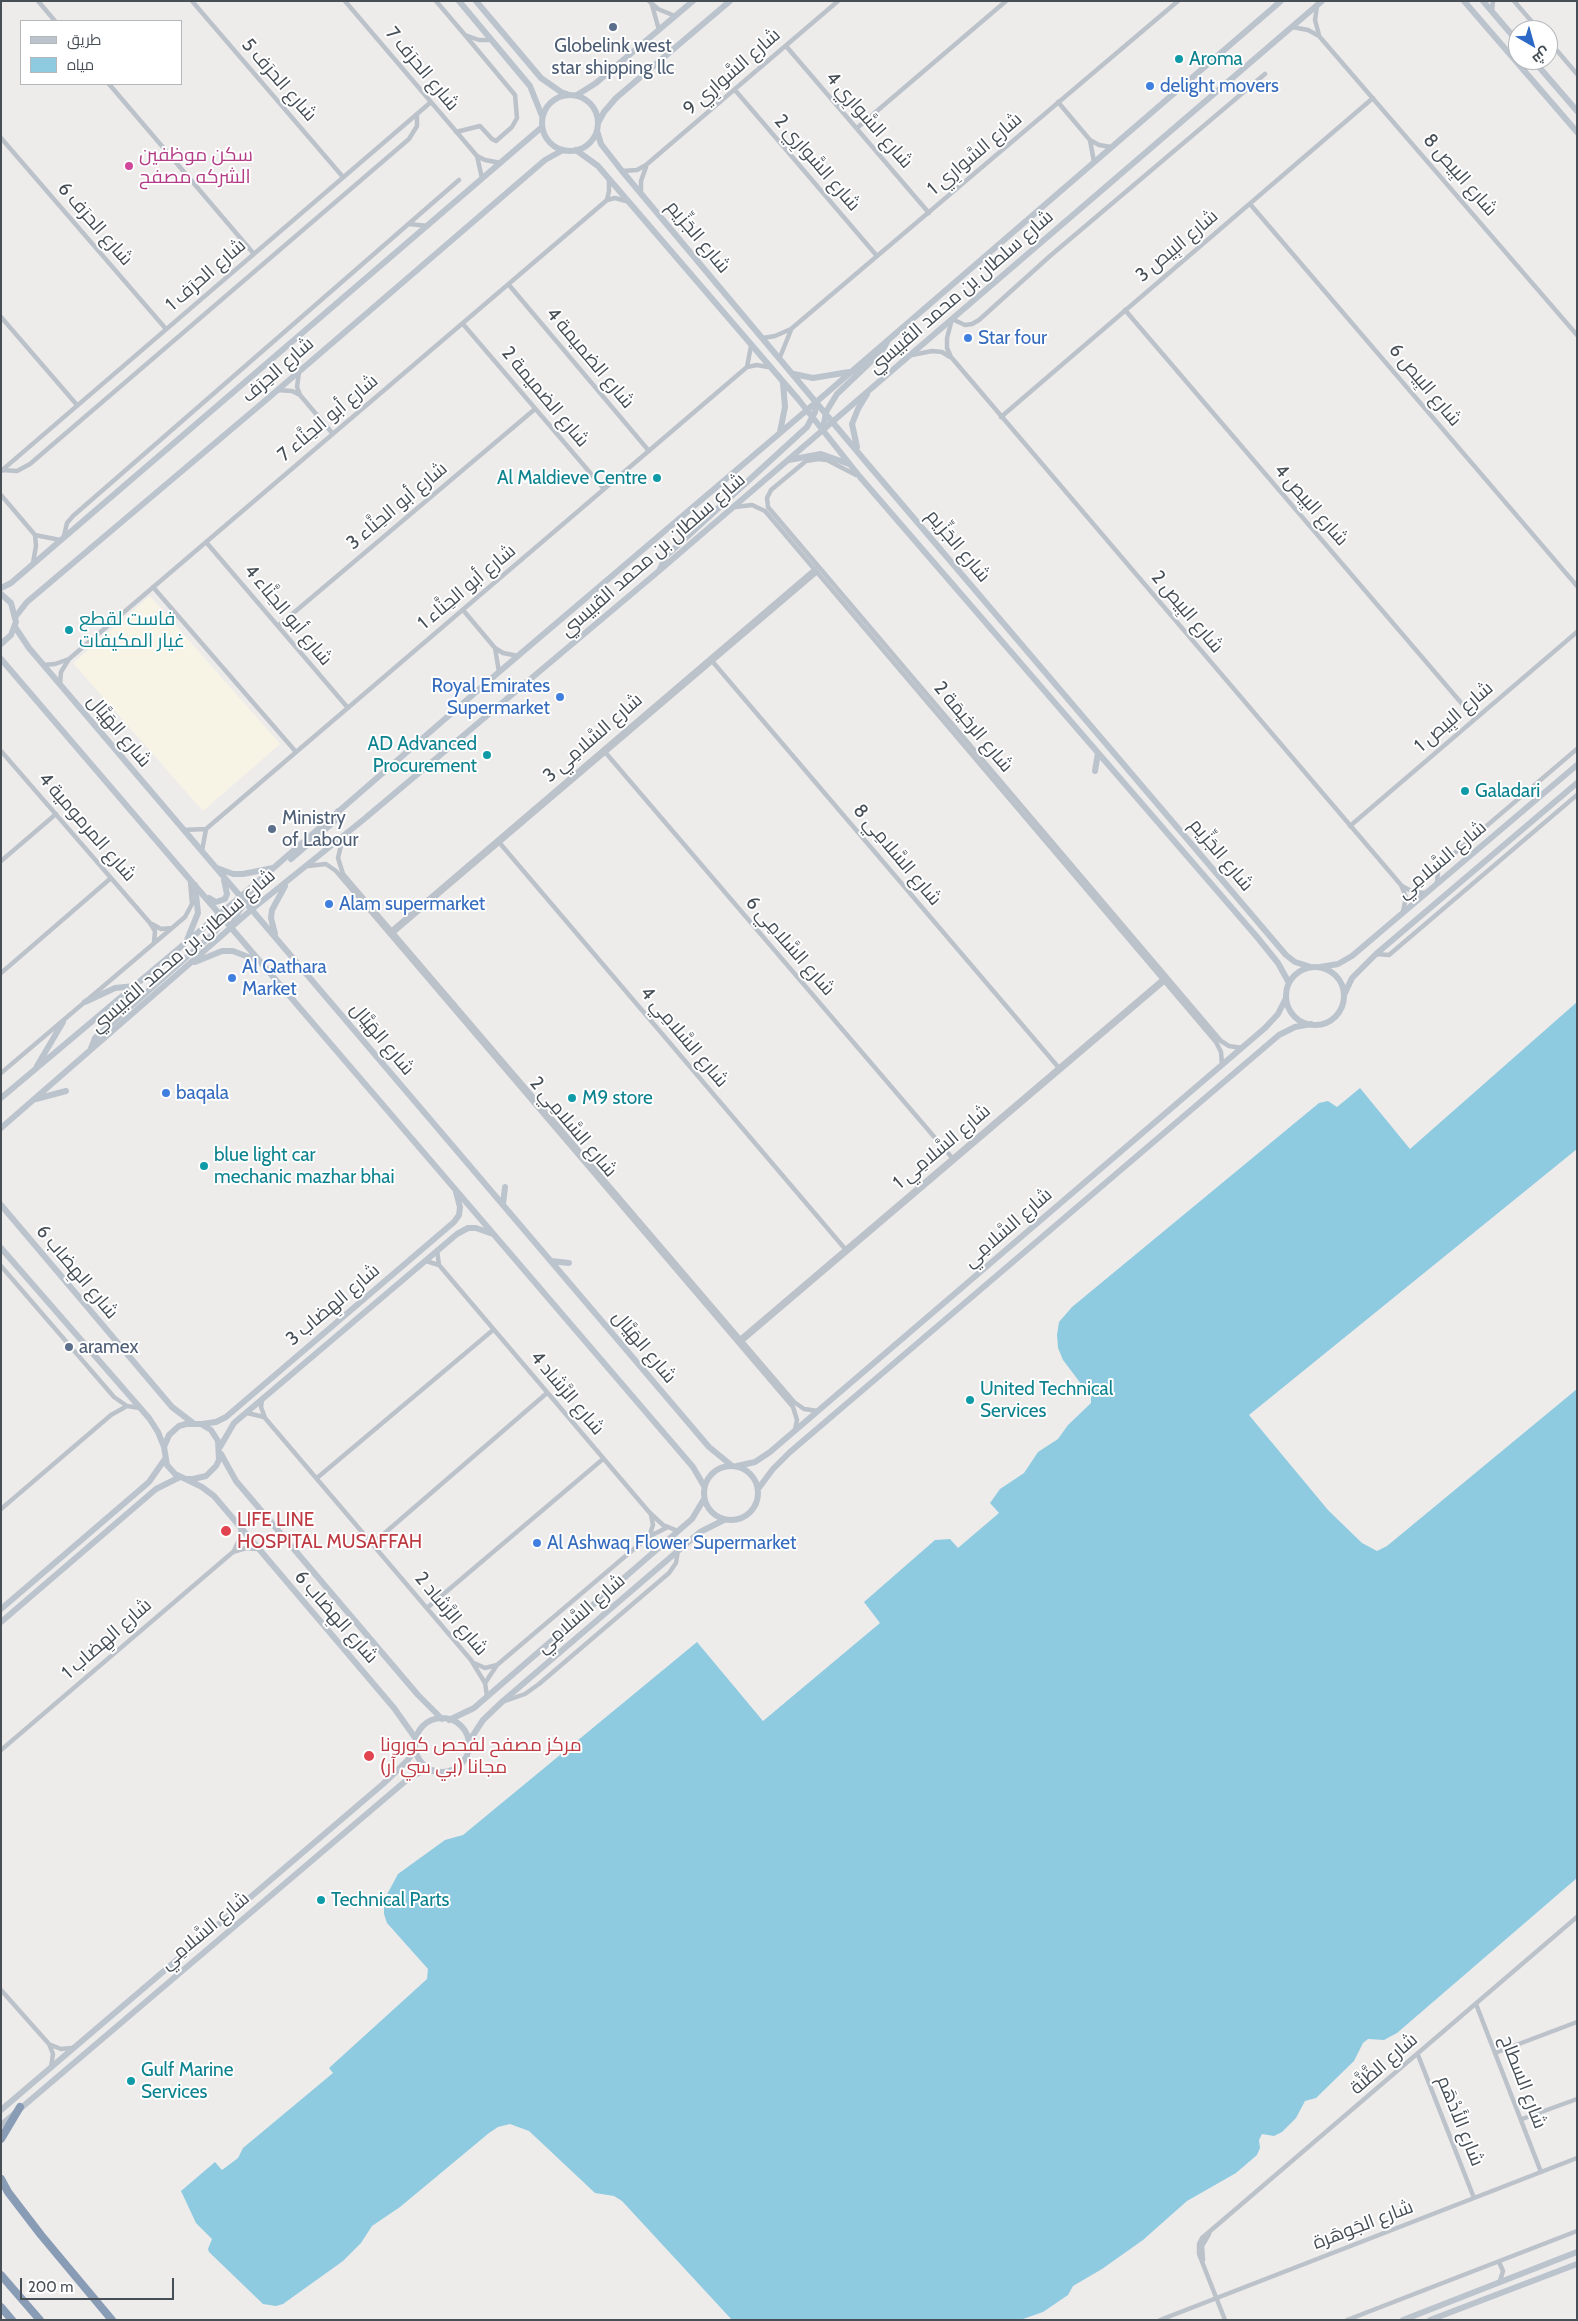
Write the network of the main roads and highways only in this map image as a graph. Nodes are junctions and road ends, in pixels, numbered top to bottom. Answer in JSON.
{"nodes":[{"id":1,"x":20,"y":2108,"type":"road end"},
{"id":2,"x":1,"y":2139,"type":"edge"},
{"id":3,"x":1,"y":2179,"type":"edge"},
{"id":4,"x":1,"y":2275,"type":"edge"},
{"id":5,"x":1,"y":2307,"type":"edge"},
{"id":6,"x":12,"y":2320,"type":"edge"},
{"id":7,"x":40,"y":2320,"type":"edge"},
{"id":8,"x":112,"y":2320,"type":"edge"}],
"edges":[{"from":1,"to":2,"type":"highway"},
{"from":3,"to":8,"type":"highway"},
{"from":4,"to":7,"type":"highway"},
{"from":5,"to":6,"type":"highway"}]}
